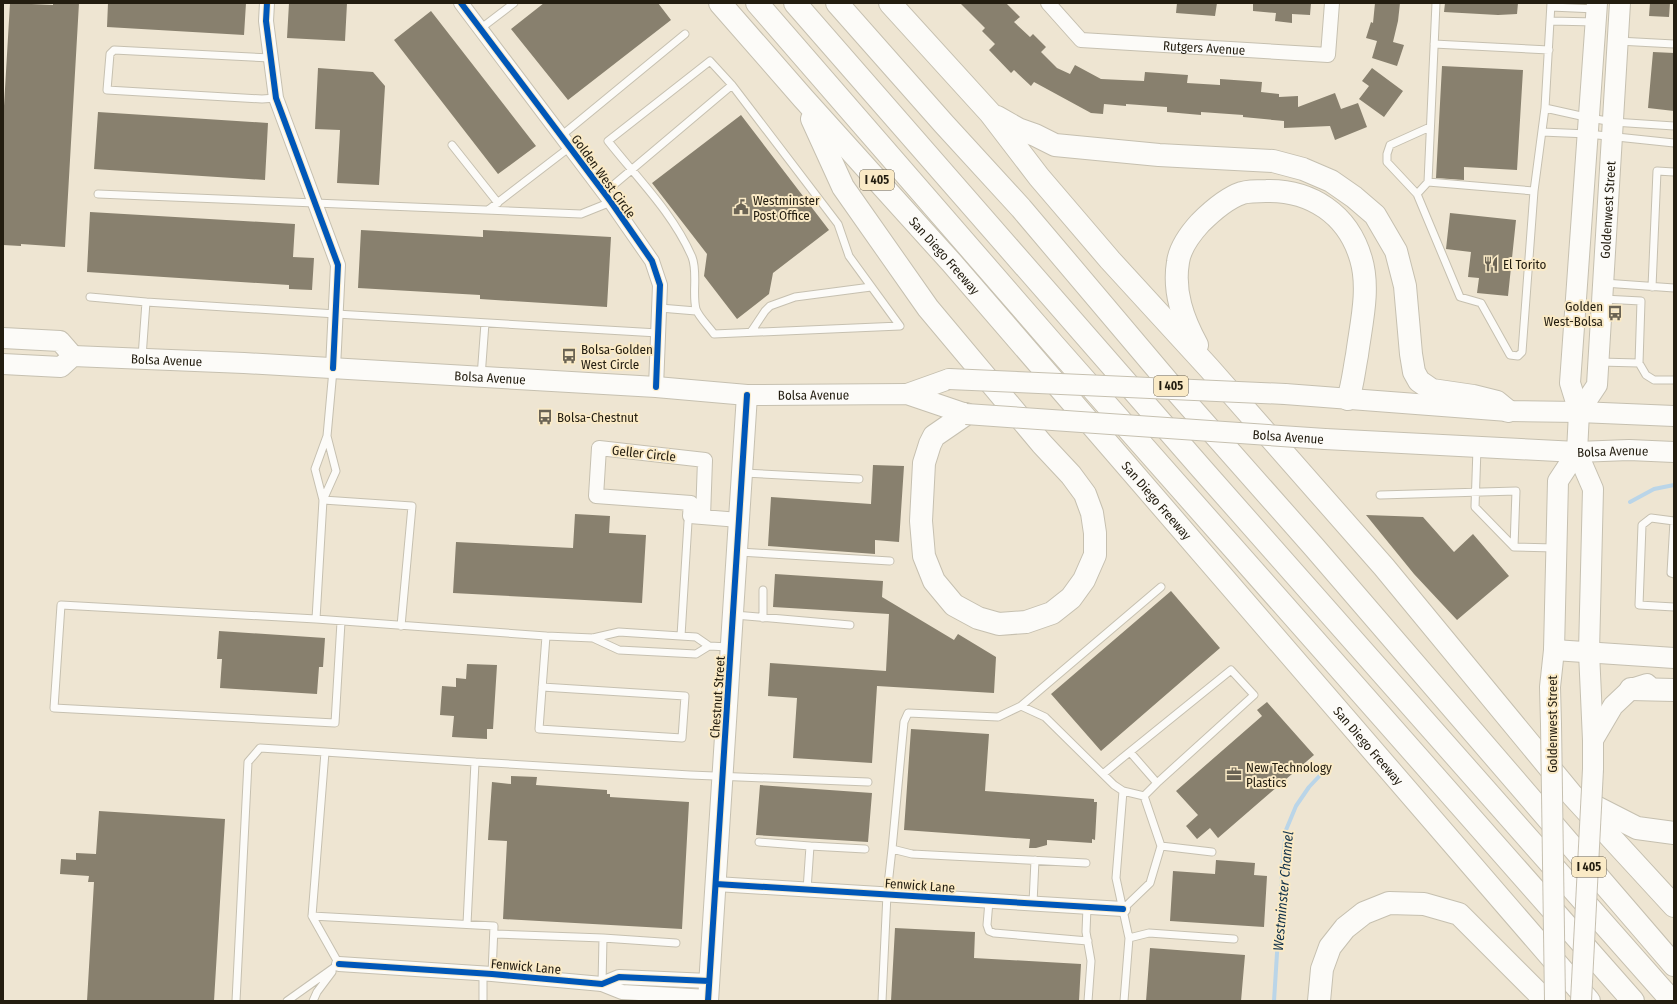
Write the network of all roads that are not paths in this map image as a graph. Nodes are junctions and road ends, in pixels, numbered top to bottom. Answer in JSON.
{"nodes":[{"id":1,"x":267,"y":3,"type":"edge"},
{"id":2,"x":461,"y":3,"type":"edge"},
{"id":3,"x":514,"y":3,"type":"edge"},
{"id":4,"x":720,"y":3,"type":"edge"},
{"id":5,"x":757,"y":3,"type":"edge"},
{"id":6,"x":795,"y":3,"type":"edge"},
{"id":7,"x":837,"y":3,"type":"edge"},
{"id":8,"x":890,"y":3,"type":"edge"},
{"id":9,"x":1048,"y":3,"type":"edge"},
{"id":10,"x":1332,"y":3,"type":"edge"},
{"id":11,"x":1436,"y":3,"type":"edge"},
{"id":12,"x":1620,"y":3,"type":"edge"},
{"id":13,"x":1551,"y":5,"type":"edge"},
{"id":14,"x":1596,"y":12,"type":"edge"},
{"id":15,"x":1551,"y":21,"type":"junction"},
{"id":16,"x":480,"y":29,"type":"junction"},
{"id":17,"x":685,"y":34,"type":"dead end"},
{"id":18,"x":1617,"y":41,"type":"junction"},
{"id":19,"x":1434,"y":44,"type":"junction"},
{"id":20,"x":1674,"y":44,"type":"edge"},
{"id":21,"x":1549,"y":50,"type":"junction"},
{"id":22,"x":271,"y":58,"type":"junction"},
{"id":23,"x":732,"y":85,"type":"junction"},
{"id":24,"x":276,"y":98,"type":"junction"},
{"id":25,"x":803,"y":98,"type":"junction"},
{"id":26,"x":1545,"y":108,"type":"junction"},
{"id":27,"x":990,"y":113,"type":"junction"},
{"id":28,"x":1589,"y":126,"type":"junction"},
{"id":29,"x":1674,"y":126,"type":"edge"},
{"id":30,"x":1430,"y":127,"type":"junction"},
{"id":31,"x":1612,"y":130,"type":"junction"},
{"id":32,"x":1542,"y":132,"type":"junction"},
{"id":33,"x":561,"y":136,"type":"junction"},
{"id":34,"x":1674,"y":144,"type":"edge"},
{"id":35,"x":452,"y":145,"type":"dead end"},
{"id":36,"x":570,"y":147,"type":"junction"},
{"id":37,"x":894,"y":159,"type":"junction"},
{"id":38,"x":631,"y":170,"type":"junction"},
{"id":39,"x":1674,"y":172,"type":"edge"},
{"id":40,"x":1428,"y":182,"type":"junction"},
{"id":41,"x":1534,"y":191,"type":"junction"},
{"id":42,"x":98,"y":194,"type":"dead end"},
{"id":43,"x":1416,"y":194,"type":"junction"},
{"id":44,"x":608,"y":197,"type":"junction"},
{"id":45,"x":498,"y":203,"type":"junction"},
{"id":46,"x":316,"y":204,"type":"junction"},
{"id":47,"x":488,"y":210,"type":"junction"},
{"id":48,"x":951,"y":262,"type":"junction"},
{"id":49,"x":1652,"y":286,"type":"junction"},
{"id":50,"x":871,"y":287,"type":"junction"},
{"id":51,"x":1674,"y":288,"type":"edge"},
{"id":52,"x":1603,"y":291,"type":"junction"},
{"id":53,"x":90,"y":297,"type":"dead end"},
{"id":54,"x":146,"y":302,"type":"junction"},
{"id":55,"x":660,"y":308,"type":"junction"},
{"id":56,"x":696,"y":310,"type":"junction"},
{"id":57,"x":336,"y":314,"type":"junction"},
{"id":58,"x":485,"y":323,"type":"junction"},
{"id":59,"x":751,"y":332,"type":"junction"},
{"id":60,"x":658,"y":333,"type":"junction"},
{"id":61,"x":3,"y":338,"type":"edge"},
{"id":62,"x":73,"y":356,"type":"junction"},
{"id":63,"x":142,"y":359,"type":"junction"},
{"id":64,"x":1599,"y":362,"type":"junction"},
{"id":65,"x":1639,"y":363,"type":"junction"},
{"id":66,"x":3,"y":364,"type":"edge"},
{"id":67,"x":333,"y":368,"type":"junction"},
{"id":68,"x":1209,"y":368,"type":"junction"},
{"id":69,"x":481,"y":377,"type":"junction"},
{"id":70,"x":1674,"y":380,"type":"edge"},
{"id":71,"x":656,"y":387,"type":"junction"},
{"id":72,"x":907,"y":394,"type":"junction"},
{"id":73,"x":747,"y":395,"type":"junction"},
{"id":74,"x":1348,"y":399,"type":"junction"},
{"id":75,"x":1508,"y":411,"type":"junction"},
{"id":76,"x":1579,"y":412,"type":"junction"},
{"id":77,"x":966,"y":414,"type":"junction"},
{"id":78,"x":1674,"y":416,"type":"edge"},
{"id":79,"x":327,"y":436,"type":"junction"},
{"id":80,"x":1477,"y":448,"type":"junction"},
{"id":81,"x":1577,"y":452,"type":"junction"},
{"id":82,"x":1674,"y":452,"type":"edge"},
{"id":83,"x":742,"y":473,"type":"junction"},
{"id":84,"x":859,"y":480,"type":"dead end"},
{"id":85,"x":1475,"y":492,"type":"junction"},
{"id":86,"x":1380,"y":495,"type":"dead end"},
{"id":87,"x":323,"y":500,"type":"junction"},
{"id":88,"x":696,"y":517,"type":"junction"},
{"id":89,"x":739,"y":520,"type":"junction"},
{"id":90,"x":1514,"y":547,"type":"junction"},
{"id":91,"x":1557,"y":548,"type":"junction"},
{"id":92,"x":737,"y":552,"type":"junction"},
{"id":93,"x":890,"y":561,"type":"dead end"},
{"id":94,"x":1674,"y":574,"type":"edge"},
{"id":95,"x":1161,"y":587,"type":"dead end"},
{"id":96,"x":763,"y":590,"type":"dead end"},
{"id":97,"x":1674,"y":607,"type":"edge"},
{"id":98,"x":733,"y":615,"type":"junction"},
{"id":99,"x":763,"y":618,"type":"junction"},
{"id":100,"x":316,"y":619,"type":"junction"},
{"id":101,"x":341,"y":622,"type":"junction"},
{"id":102,"x":850,"y":625,"type":"dead end"},
{"id":103,"x":401,"y":626,"type":"junction"},
{"id":104,"x":546,"y":636,"type":"junction"},
{"id":105,"x":681,"y":636,"type":"junction"},
{"id":106,"x":593,"y":638,"type":"junction"},
{"id":107,"x":709,"y":646,"type":"junction"},
{"id":108,"x":731,"y":647,"type":"junction"},
{"id":109,"x":1362,"y":650,"type":"junction"},
{"id":110,"x":1554,"y":650,"type":"junction"},
{"id":111,"x":1589,"y":652,"type":"junction"},
{"id":112,"x":1674,"y":658,"type":"edge"},
{"id":113,"x":1674,"y":680,"type":"edge"},
{"id":114,"x":542,"y":687,"type":"junction"},
{"id":115,"x":1631,"y":689,"type":"junction"},
{"id":116,"x":1674,"y":690,"type":"edge"},
{"id":117,"x":1021,"y":706,"type":"junction"},
{"id":118,"x":1593,"y":740,"type":"junction"},
{"id":119,"x":325,"y":752,"type":"junction"},
{"id":120,"x":1130,"y":752,"type":"junction"},
{"id":121,"x":475,"y":762,"type":"junction"},
{"id":122,"x":1504,"y":769,"type":"junction"},
{"id":123,"x":1103,"y":774,"type":"junction"},
{"id":124,"x":723,"y":776,"type":"junction"},
{"id":125,"x":868,"y":782,"type":"dead end"},
{"id":126,"x":1157,"y":783,"type":"junction"},
{"id":127,"x":1123,"y":791,"type":"junction"},
{"id":128,"x":1572,"y":795,"type":"junction"},
{"id":129,"x":1144,"y":796,"type":"junction"},
{"id":130,"x":1674,"y":833,"type":"edge"},
{"id":131,"x":759,"y":842,"type":"dead end"},
{"id":132,"x":810,"y":846,"type":"junction"},
{"id":133,"x":1161,"y":846,"type":"junction"},
{"id":134,"x":865,"y":849,"type":"dead end"},
{"id":135,"x":892,"y":849,"type":"junction"},
{"id":136,"x":1212,"y":852,"type":"dead end"},
{"id":137,"x":1035,"y":860,"type":"junction"},
{"id":138,"x":1086,"y":863,"type":"dead end"},
{"id":139,"x":716,"y":884,"type":"junction"},
{"id":140,"x":808,"y":890,"type":"junction"},
{"id":141,"x":887,"y":894,"type":"junction"},
{"id":142,"x":989,"y":901,"type":"junction"},
{"id":143,"x":1033,"y":903,"type":"junction"},
{"id":144,"x":1674,"y":906,"type":"edge"},
{"id":145,"x":1087,"y":907,"type":"junction"},
{"id":146,"x":1123,"y":909,"type":"junction"},
{"id":147,"x":312,"y":916,"type":"junction"},
{"id":148,"x":467,"y":924,"type":"junction"},
{"id":149,"x":494,"y":934,"type":"junction"},
{"id":150,"x":603,"y":938,"type":"junction"},
{"id":151,"x":1129,"y":938,"type":"junction"},
{"id":152,"x":1234,"y":939,"type":"dead end"},
{"id":153,"x":1088,"y":941,"type":"junction"},
{"id":154,"x":676,"y":943,"type":"dead end"},
{"id":155,"x":339,"y":964,"type":"junction"},
{"id":156,"x":1674,"y":965,"type":"edge"},
{"id":157,"x":488,"y":973,"type":"junction"},
{"id":158,"x":602,"y":984,"type":"junction"},
{"id":159,"x":708,"y":993,"type":"edge"},
{"id":160,"x":236,"y":1001,"type":"edge"},
{"id":161,"x":287,"y":1001,"type":"edge"},
{"id":162,"x":313,"y":1001,"type":"edge"},
{"id":163,"x":483,"y":1001,"type":"edge"},
{"id":164,"x":882,"y":1001,"type":"edge"},
{"id":165,"x":1088,"y":1001,"type":"edge"},
{"id":166,"x":1124,"y":1001,"type":"edge"},
{"id":167,"x":1319,"y":1001,"type":"edge"},
{"id":168,"x":1546,"y":1001,"type":"edge"},
{"id":169,"x":1555,"y":1001,"type":"edge"},
{"id":170,"x":1581,"y":1001,"type":"edge"},
{"id":171,"x":1589,"y":1001,"type":"edge"},
{"id":172,"x":1633,"y":1001,"type":"edge"},
{"id":173,"x":1672,"y":1001,"type":"edge"}],
"edges":[{"from":1,"to":22,"type":"street"},
{"from":2,"to":16,"type":"street","name":"Golden West Circle"},
{"from":3,"to":16,"type":"lane"},
{"from":4,"to":25,"type":"highway","name":"San Diego Freeway","number":"I 405"},
{"from":5,"to":37,"type":"highway"},
{"from":6,"to":109,"type":"highway"},
{"from":7,"to":122,"type":"highway","number":"I 405"},
{"from":8,"to":27,"type":"highway"},
{"from":9,"to":10,"type":"street","name":"Rutgers Avenue"},
{"from":11,"to":19,"type":"lane"},
{"from":12,"to":18,"type":"main road","name":"Goldenwest Street"},
{"from":13,"to":14,"type":"lane"},
{"from":13,"to":15,"type":"lane"},
{"from":14,"to":15,"type":"lane"},
{"from":14,"to":28,"type":"main road","name":"Goldenwest Street"},
{"from":15,"to":21,"type":"lane"},
{"from":16,"to":33,"type":"street","name":"Golden West Circle"},
{"from":17,"to":33,"type":"lane"},
{"from":18,"to":20,"type":"lane"},
{"from":18,"to":31,"type":"main road","name":"Goldenwest Street"},
{"from":19,"to":21,"type":"lane"},
{"from":19,"to":30,"type":"lane"},
{"from":21,"to":26,"type":"lane"},
{"from":22,"to":24,"type":"street"},
{"from":22,"to":24,"type":"lane"},
{"from":23,"to":38,"type":"lane"},
{"from":23,"to":38,"type":"lane"},
{"from":23,"to":50,"type":"lane"},
{"from":24,"to":46,"type":"street"},
{"from":25,"to":48,"type":"highway","name":"San Diego Freeway","number":"I 405"},
{"from":25,"to":77,"type":"highway"},
{"from":26,"to":28,"type":"lane"},
{"from":26,"to":32,"type":"lane"},
{"from":27,"to":68,"type":"highway"},
{"from":27,"to":75,"type":"highway"},
{"from":28,"to":31,"type":"lane"},
{"from":28,"to":31,"type":"lane"},
{"from":28,"to":32,"type":"lane"},
{"from":28,"to":76,"type":"main road","name":"Goldenwest Street"},
{"from":29,"to":31,"type":"lane"},
{"from":30,"to":40,"type":"lane"},
{"from":30,"to":43,"type":"lane"},
{"from":31,"to":34,"type":"lane"},
{"from":31,"to":52,"type":"main road","name":"Goldenwest Street"},
{"from":32,"to":41,"type":"lane"},
{"from":33,"to":36,"type":"street","name":"Golden West Circle"},
{"from":35,"to":45,"type":"lane"},
{"from":36,"to":44,"type":"street","name":"Golden West Circle"},
{"from":36,"to":45,"type":"lane"},
{"from":37,"to":48,"type":"highway"},
{"from":37,"to":172,"type":"highway"},
{"from":38,"to":44,"type":"lane"},
{"from":38,"to":56,"type":"lane"},
{"from":39,"to":49,"type":"lane"},
{"from":40,"to":41,"type":"lane"},
{"from":40,"to":43,"type":"lane"},
{"from":41,"to":43,"type":"lane"},
{"from":42,"to":46,"type":"lane"},
{"from":44,"to":47,"type":"lane"},
{"from":44,"to":55,"type":"street","name":"Golden West Circle"},
{"from":45,"to":47,"type":"lane"},
{"from":46,"to":47,"type":"lane"},
{"from":46,"to":57,"type":"street"},
{"from":48,"to":171,"type":"highway","name":"San Diego Freeway","number":"I 405"},
{"from":49,"to":51,"type":"lane"},
{"from":49,"to":52,"type":"lane"},
{"from":50,"to":59,"type":"lane"},
{"from":50,"to":59,"type":"lane"},
{"from":52,"to":64,"type":"main road","name":"Goldenwest Street"},
{"from":52,"to":65,"type":"lane"},
{"from":53,"to":54,"type":"lane"},
{"from":54,"to":57,"type":"lane"},
{"from":54,"to":63,"type":"lane"},
{"from":55,"to":56,"type":"lane"},
{"from":55,"to":60,"type":"street","name":"Golden West Circle"},
{"from":56,"to":59,"type":"lane"},
{"from":57,"to":58,"type":"lane"},
{"from":57,"to":67,"type":"street"},
{"from":58,"to":60,"type":"lane"},
{"from":58,"to":69,"type":"lane"},
{"from":60,"to":71,"type":"street","name":"Golden West Circle"},
{"from":61,"to":62,"type":"main road"},
{"from":62,"to":63,"type":"main road","name":"Bolsa Avenue"},
{"from":62,"to":66,"type":"main road"},
{"from":63,"to":67,"type":"main road","name":"Bolsa Avenue"},
{"from":64,"to":65,"type":"lane"},
{"from":64,"to":76,"type":"main road","name":"Goldenwest Street"},
{"from":65,"to":70,"type":"lane"},
{"from":67,"to":69,"type":"main road","name":"Bolsa Avenue"},
{"from":67,"to":79,"type":"lane"},
{"from":68,"to":74,"type":"highway"},
{"from":68,"to":128,"type":"highway"},
{"from":69,"to":71,"type":"main road","name":"Bolsa Avenue"},
{"from":71,"to":73,"type":"main road","name":"Bolsa Avenue"},
{"from":72,"to":73,"type":"main road","name":"Bolsa Avenue"},
{"from":72,"to":74,"type":"main road","name":"Bolsa Avenue","bridge":true},
{"from":72,"to":77,"type":"main road","name":"Bolsa Avenue"},
{"from":73,"to":83,"type":"main road","name":"Chestnut Street"},
{"from":74,"to":75,"type":"main road","name":"Bolsa Avenue"},
{"from":75,"to":76,"type":"main road","name":"Bolsa Avenue"},
{"from":76,"to":78,"type":"main road","name":"Bolsa Avenue"},
{"from":76,"to":81,"type":"main road","name":"Goldenwest Street"},
{"from":77,"to":80,"type":"main road","name":"Bolsa Avenue","bridge":true},
{"from":79,"to":87,"type":"lane"},
{"from":79,"to":87,"type":"lane"},
{"from":80,"to":81,"type":"main road","name":"Bolsa Avenue"},
{"from":80,"to":85,"type":"lane"},
{"from":81,"to":82,"type":"main road","name":"Bolsa Avenue"},
{"from":81,"to":91,"type":"main road","name":"Goldenwest Street"},
{"from":81,"to":111,"type":"main road","name":"Goldenwest Street"},
{"from":83,"to":84,"type":"lane"},
{"from":83,"to":89,"type":"main road","name":"Chestnut Street"},
{"from":85,"to":86,"type":"lane"},
{"from":85,"to":90,"type":"lane"},
{"from":85,"to":90,"type":"lane"},
{"from":87,"to":100,"type":"lane"},
{"from":87,"to":103,"type":"lane"},
{"from":88,"to":88,"type":"street","name":"Geller Circle"},
{"from":88,"to":89,"type":"street"},
{"from":88,"to":105,"type":"lane"},
{"from":89,"to":92,"type":"main road","name":"Chestnut Street"},
{"from":90,"to":91,"type":"lane"},
{"from":91,"to":110,"type":"main road","name":"Goldenwest Street"},
{"from":92,"to":93,"type":"lane"},
{"from":92,"to":98,"type":"main road","name":"Chestnut Street"},
{"from":94,"to":97,"type":"lane"},
{"from":95,"to":117,"type":"lane"},
{"from":96,"to":99,"type":"lane"},
{"from":98,"to":99,"type":"lane"},
{"from":98,"to":108,"type":"main road","name":"Chestnut Street"},
{"from":99,"to":102,"type":"lane"},
{"from":100,"to":101,"type":"lane"},
{"from":100,"to":101,"type":"lane"},
{"from":101,"to":103,"type":"lane"},
{"from":103,"to":104,"type":"lane"},
{"from":104,"to":106,"type":"lane"},
{"from":104,"to":114,"type":"lane"},
{"from":105,"to":106,"type":"lane"},
{"from":105,"to":107,"type":"lane"},
{"from":106,"to":107,"type":"lane"},
{"from":107,"to":108,"type":"lane"},
{"from":108,"to":124,"type":"main road","name":"Chestnut Street"},
{"from":109,"to":122,"type":"highway"},
{"from":109,"to":173,"type":"highway"},
{"from":110,"to":111,"type":"main road"},
{"from":110,"to":169,"type":"main road","name":"Goldenwest Street","bridge":true},
{"from":111,"to":112,"type":"main road"},
{"from":111,"to":118,"type":"main road","name":"Goldenwest Street"},
{"from":113,"to":115,"type":"main road"},
{"from":114,"to":114,"type":"lane"},
{"from":115,"to":116,"type":"highway"},
{"from":115,"to":118,"type":"main road"},
{"from":117,"to":123,"type":"lane"},
{"from":117,"to":135,"type":"lane"},
{"from":118,"to":170,"type":"main road","name":"Goldenwest Street","bridge":true},
{"from":119,"to":121,"type":"lane"},
{"from":119,"to":147,"type":"lane"},
{"from":119,"to":160,"type":"lane"},
{"from":120,"to":123,"type":"lane"},
{"from":120,"to":126,"type":"lane"},
{"from":120,"to":126,"type":"lane"},
{"from":121,"to":124,"type":"lane"},
{"from":121,"to":148,"type":"lane"},
{"from":122,"to":156,"type":"highway","number":"I 405"},
{"from":123,"to":127,"type":"lane"},
{"from":124,"to":125,"type":"lane"},
{"from":124,"to":139,"type":"main road","name":"Chestnut Street"},
{"from":126,"to":129,"type":"lane"},
{"from":127,"to":129,"type":"lane"},
{"from":127,"to":146,"type":"lane"},
{"from":128,"to":130,"type":"highway"},
{"from":128,"to":144,"type":"highway"},
{"from":129,"to":133,"type":"lane"},
{"from":131,"to":132,"type":"lane"},
{"from":132,"to":134,"type":"lane"},
{"from":132,"to":140,"type":"lane"},
{"from":133,"to":136,"type":"lane"},
{"from":133,"to":146,"type":"lane"},
{"from":135,"to":137,"type":"lane"},
{"from":135,"to":141,"type":"lane"},
{"from":137,"to":138,"type":"lane"},
{"from":137,"to":143,"type":"lane"},
{"from":139,"to":140,"type":"street","name":"Fenwick Lane"},
{"from":139,"to":159,"type":"main road","name":"Chestnut Street"},
{"from":140,"to":141,"type":"street","name":"Fenwick Lane"},
{"from":141,"to":142,"type":"street","name":"Fenwick Lane"},
{"from":141,"to":164,"type":"lane"},
{"from":142,"to":143,"type":"street","name":"Fenwick Lane"},
{"from":142,"to":153,"type":"lane"},
{"from":143,"to":145,"type":"street","name":"Fenwick Lane"},
{"from":145,"to":146,"type":"street","name":"Fenwick Lane"},
{"from":145,"to":153,"type":"lane"},
{"from":146,"to":151,"type":"lane"},
{"from":147,"to":148,"type":"lane"},
{"from":147,"to":155,"type":"lane"},
{"from":148,"to":149,"type":"lane"},
{"from":149,"to":150,"type":"lane"},
{"from":149,"to":157,"type":"lane"},
{"from":150,"to":154,"type":"lane"},
{"from":150,"to":158,"type":"lane"},
{"from":151,"to":152,"type":"lane"},
{"from":151,"to":166,"type":"lane"},
{"from":153,"to":165,"type":"lane"},
{"from":155,"to":157,"type":"street","name":"Fenwick Lane"},
{"from":155,"to":161,"type":"lane"},
{"from":155,"to":162,"type":"lane"},
{"from":157,"to":158,"type":"street","name":"Fenwick Lane"},
{"from":157,"to":163,"type":"lane"},
{"from":158,"to":159,"type":"street","name":"Fenwick Lane"},
{"from":167,"to":168,"type":"highway"}]}
